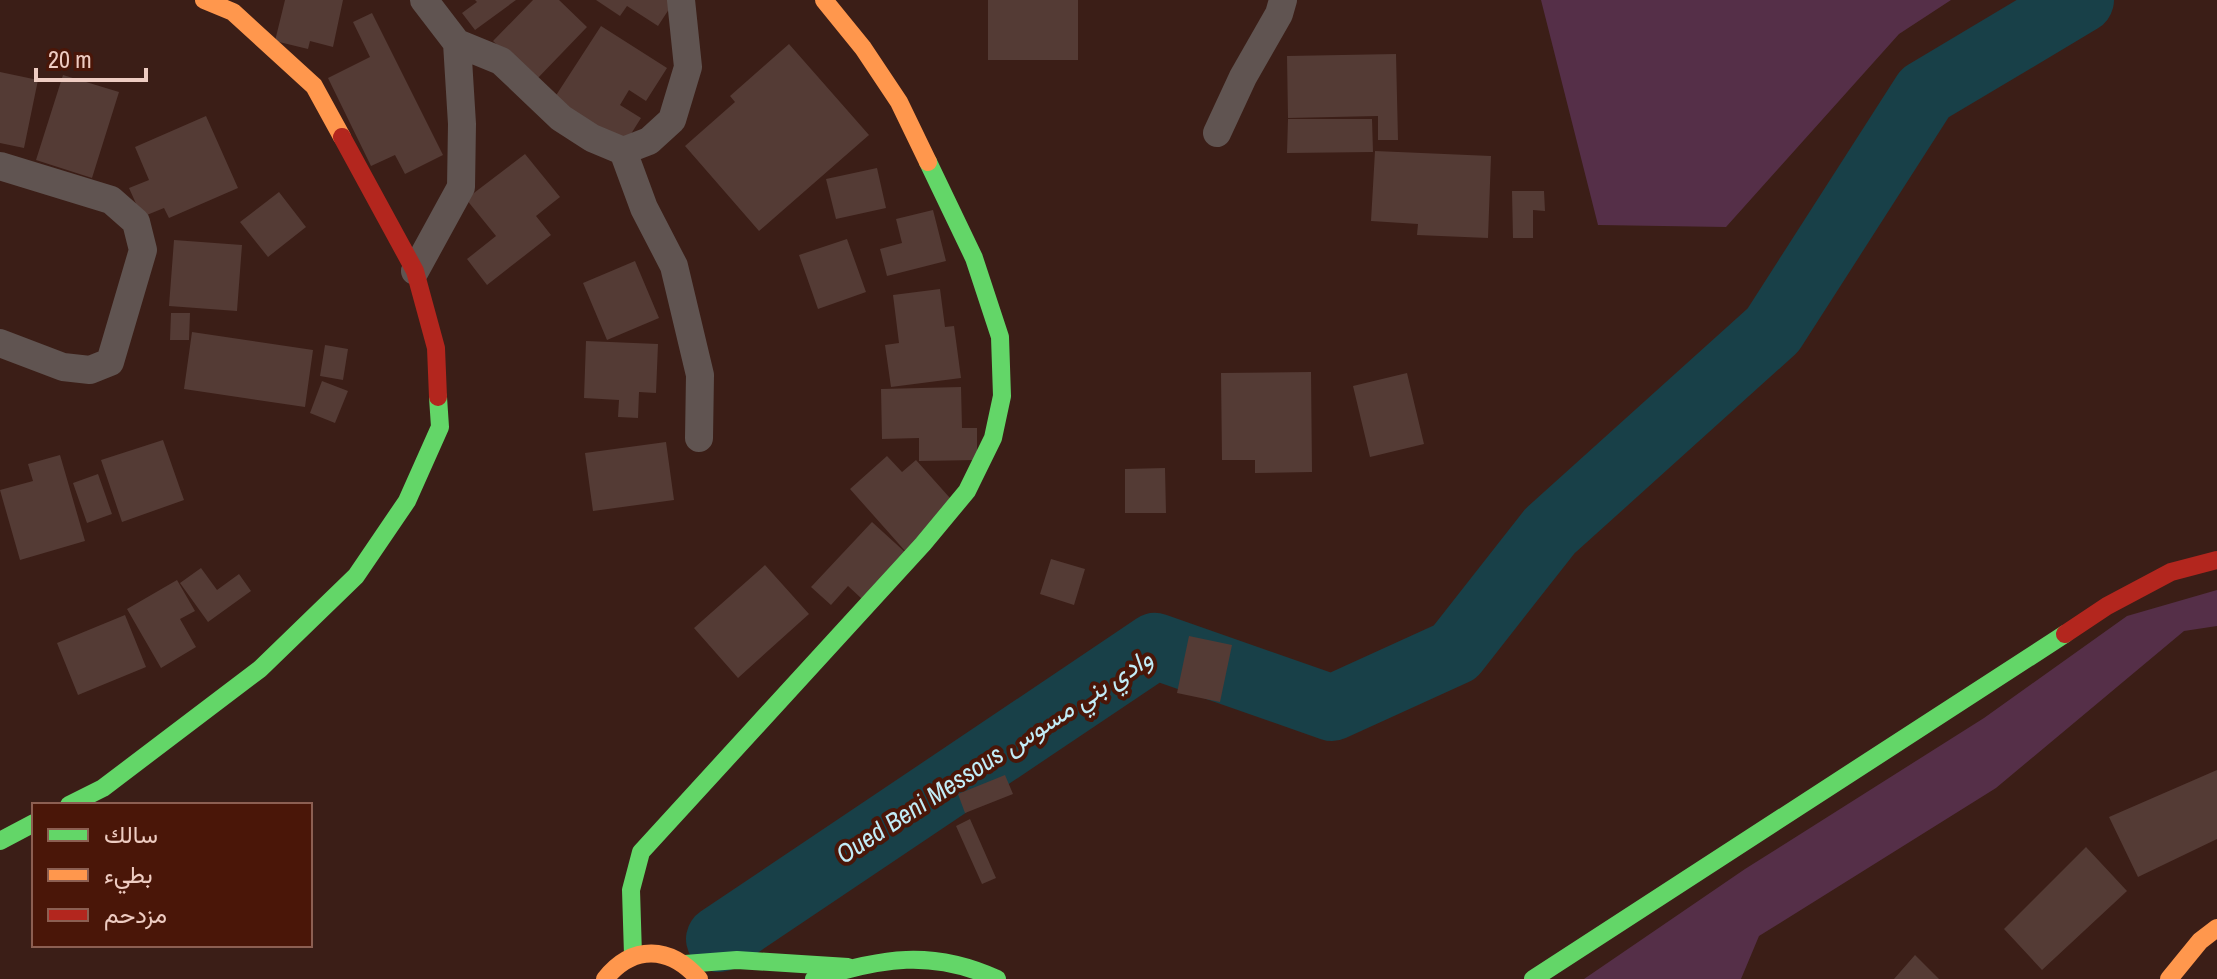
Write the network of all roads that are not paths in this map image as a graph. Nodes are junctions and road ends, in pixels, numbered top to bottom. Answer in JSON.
{"nodes":[{"id":1,"x":204,"y":0,"type":"edge"},
{"id":2,"x":424,"y":0,"type":"edge"},
{"id":3,"x":681,"y":0,"type":"edge"},
{"id":4,"x":824,"y":0,"type":"edge"},
{"id":5,"x":1283,"y":0,"type":"edge"},
{"id":6,"x":457,"y":43,"type":"junction"},
{"id":7,"x":1217,"y":133,"type":"dead end"},
{"id":8,"x":623,"y":151,"type":"junction"},
{"id":9,"x":0,"y":166,"type":"edge"},
{"id":10,"x":415,"y":271,"type":"junction"},
{"id":11,"x":0,"y":343,"type":"edge"},
{"id":12,"x":699,"y":438,"type":"dead end"},
{"id":13,"x":2217,"y":560,"type":"edge"},
{"id":14,"x":73,"y":803,"type":"edge"},
{"id":15,"x":32,"y":824,"type":"edge"},
{"id":16,"x":0,"y":841,"type":"edge"},
{"id":17,"x":2217,"y":928,"type":"edge"},
{"id":18,"x":633,"y":955,"type":"junction"},
{"id":19,"x":685,"y":964,"type":"junction"},
{"id":20,"x":850,"y":967,"type":"junction"},
{"id":21,"x":605,"y":979,"type":"edge"},
{"id":22,"x":699,"y":979,"type":"edge"},
{"id":23,"x":814,"y":979,"type":"edge"},
{"id":24,"x":997,"y":979,"type":"edge"},
{"id":25,"x":1533,"y":979,"type":"edge"},
{"id":26,"x":2169,"y":979,"type":"edge"}],
"edges":[{"from":1,"to":10,"type":"main road"},
{"from":2,"to":6,"type":"street"},
{"from":3,"to":8,"type":"street"},
{"from":4,"to":18,"type":"main road"},
{"from":5,"to":7,"type":"street"},
{"from":6,"to":8,"type":"street"},
{"from":6,"to":10,"type":"street"},
{"from":8,"to":12,"type":"street"},
{"from":9,"to":11,"type":"street"},
{"from":10,"to":14,"type":"main road"},
{"from":13,"to":25,"type":"main road"},
{"from":15,"to":16,"type":"main road"},
{"from":17,"to":26,"type":"main road"},
{"from":18,"to":19,"type":"main road"},
{"from":18,"to":21,"type":"main road"},
{"from":19,"to":20,"type":"main road"},
{"from":19,"to":22,"type":"main road"},
{"from":20,"to":23,"type":"main road"},
{"from":20,"to":24,"type":"main road"}]}
